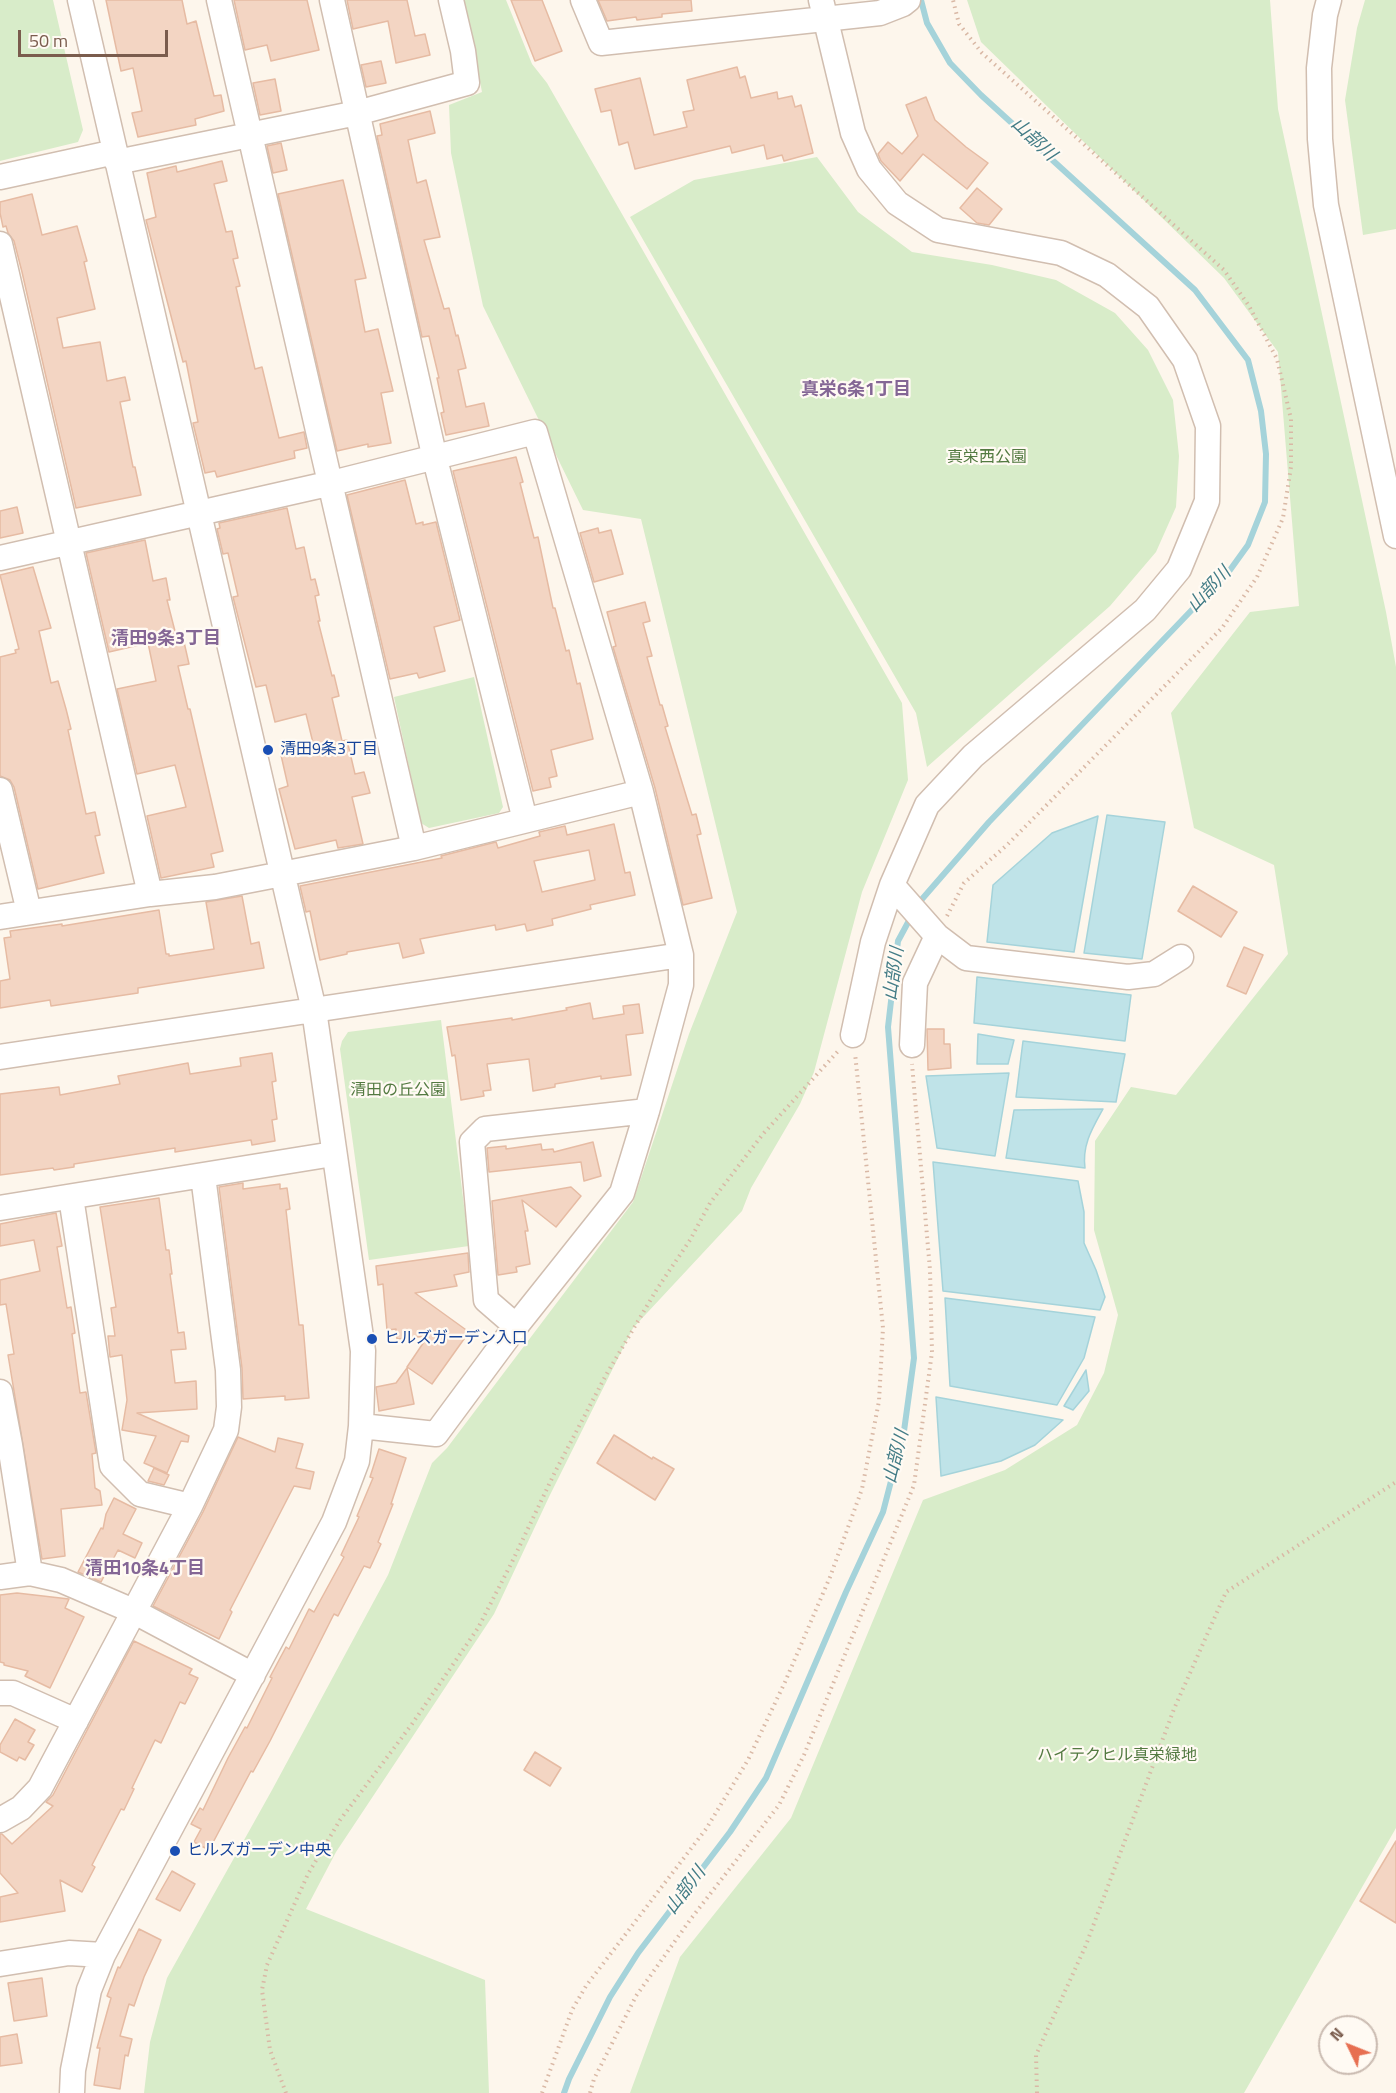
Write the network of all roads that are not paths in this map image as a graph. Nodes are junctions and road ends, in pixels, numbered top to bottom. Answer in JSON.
{"nodes":[{"id":1,"x":80,"y":0,"type":"edge"},
{"id":2,"x":219,"y":0,"type":"edge"},
{"id":3,"x":332,"y":0,"type":"edge"},
{"id":4,"x":451,"y":0,"type":"edge"},
{"id":5,"x":584,"y":0,"type":"edge"},
{"id":6,"x":1329,"y":0,"type":"edge"},
{"id":7,"x":906,"y":2,"type":"edge"},
{"id":8,"x":823,"y":9,"type":"edge"},
{"id":9,"x":357,"y":113,"type":"junction"},
{"id":10,"x":251,"y":134,"type":"junction"},
{"id":11,"x":116,"y":157,"type":"junction"},
{"id":12,"x":0,"y":177,"type":"edge"},
{"id":13,"x":0,"y":244,"type":"edge"},
{"id":14,"x":435,"y":459,"type":"junction"},
{"id":15,"x":332,"y":483,"type":"junction"},
{"id":16,"x":198,"y":512,"type":"junction"},
{"id":17,"x":1396,"y":536,"type":"edge"},
{"id":18,"x":69,"y":542,"type":"junction"},
{"id":19,"x":0,"y":558,"type":"edge"},
{"id":20,"x":0,"y":790,"type":"edge"},
{"id":21,"x":641,"y":792,"type":"junction"},
{"id":22,"x":525,"y":820,"type":"junction"},
{"id":23,"x":414,"y":848,"type":"junction"},
{"id":24,"x":282,"y":874,"type":"junction"},
{"id":25,"x":896,"y":890,"type":"junction"},
{"id":26,"x":150,"y":894,"type":"junction"},
{"id":27,"x":28,"y":912,"type":"junction"},
{"id":28,"x":0,"y":917,"type":"edge"},
{"id":29,"x":934,"y":932,"type":"junction"},
{"id":30,"x":681,"y":955,"type":"junction"},
{"id":31,"x":1181,"y":957,"type":"dead end"},
{"id":32,"x":314,"y":1010,"type":"junction"},
{"id":33,"x":853,"y":1035,"type":"road end"},
{"id":34,"x":912,"y":1045,"type":"road end"},
{"id":35,"x":0,"y":1057,"type":"edge"},
{"id":36,"x":647,"y":1111,"type":"junction"},
{"id":37,"x":333,"y":1154,"type":"junction"},
{"id":38,"x":203,"y":1176,"type":"junction"},
{"id":39,"x":71,"y":1197,"type":"junction"},
{"id":40,"x":0,"y":1208,"type":"edge"},
{"id":41,"x":516,"y":1326,"type":"junction"},
{"id":42,"x":0,"y":1392,"type":"edge"},
{"id":43,"x":361,"y":1426,"type":"junction"},
{"id":44,"x":5,"y":1445,"type":"edge"},
{"id":45,"x":190,"y":1506,"type":"junction"},
{"id":46,"x":30,"y":1573,"type":"junction"},
{"id":47,"x":0,"y":1577,"type":"edge"},
{"id":48,"x":133,"y":1611,"type":"junction"},
{"id":49,"x":253,"y":1675,"type":"junction"},
{"id":50,"x":0,"y":1693,"type":"edge"},
{"id":51,"x":76,"y":1721,"type":"junction"},
{"id":52,"x":0,"y":1820,"type":"edge"},
{"id":53,"x":103,"y":1955,"type":"junction"},
{"id":54,"x":0,"y":1964,"type":"edge"},
{"id":55,"x":72,"y":2093,"type":"edge"}],
"edges":[{"from":1,"to":11,"type":"street"},
{"from":2,"to":10,"type":"street"},
{"from":3,"to":9,"type":"street"},
{"from":4,"to":9,"type":"street"},
{"from":5,"to":8,"type":"street"},
{"from":6,"to":17,"type":"street"},
{"from":7,"to":8,"type":"street"},
{"from":8,"to":25,"type":"street"},
{"from":9,"to":10,"type":"street"},
{"from":9,"to":14,"type":"street"},
{"from":10,"to":11,"type":"street"},
{"from":10,"to":15,"type":"street"},
{"from":11,"to":12,"type":"street"},
{"from":11,"to":16,"type":"street"},
{"from":13,"to":18,"type":"street"},
{"from":14,"to":15,"type":"street"},
{"from":14,"to":21,"type":"street"},
{"from":14,"to":22,"type":"street"},
{"from":15,"to":16,"type":"street"},
{"from":15,"to":23,"type":"street"},
{"from":16,"to":18,"type":"street"},
{"from":16,"to":24,"type":"street"},
{"from":18,"to":19,"type":"street"},
{"from":18,"to":26,"type":"street"},
{"from":20,"to":27,"type":"street"},
{"from":21,"to":22,"type":"street"},
{"from":21,"to":30,"type":"street"},
{"from":22,"to":23,"type":"street"},
{"from":23,"to":24,"type":"street"},
{"from":24,"to":26,"type":"street"},
{"from":24,"to":32,"type":"street"},
{"from":25,"to":29,"type":"street"},
{"from":25,"to":33,"type":"street"},
{"from":26,"to":27,"type":"street"},
{"from":27,"to":28,"type":"street"},
{"from":29,"to":31,"type":"street"},
{"from":29,"to":34,"type":"street"},
{"from":30,"to":32,"type":"street"},
{"from":30,"to":36,"type":"street"},
{"from":32,"to":35,"type":"street"},
{"from":32,"to":37,"type":"street"},
{"from":36,"to":41,"type":"street"},
{"from":36,"to":41,"type":"street"},
{"from":37,"to":38,"type":"street"},
{"from":37,"to":43,"type":"street"},
{"from":38,"to":39,"type":"street"},
{"from":38,"to":45,"type":"street"},
{"from":39,"to":40,"type":"street"},
{"from":39,"to":45,"type":"street"},
{"from":41,"to":43,"type":"street"},
{"from":42,"to":44,"type":"street"},
{"from":43,"to":49,"type":"street"},
{"from":44,"to":46,"type":"street"},
{"from":45,"to":48,"type":"street"},
{"from":46,"to":47,"type":"street"},
{"from":46,"to":48,"type":"street"},
{"from":48,"to":49,"type":"street"},
{"from":48,"to":51,"type":"street"},
{"from":49,"to":53,"type":"street"},
{"from":50,"to":51,"type":"street"},
{"from":51,"to":52,"type":"street"},
{"from":53,"to":54,"type":"street"},
{"from":53,"to":55,"type":"street"}]}
